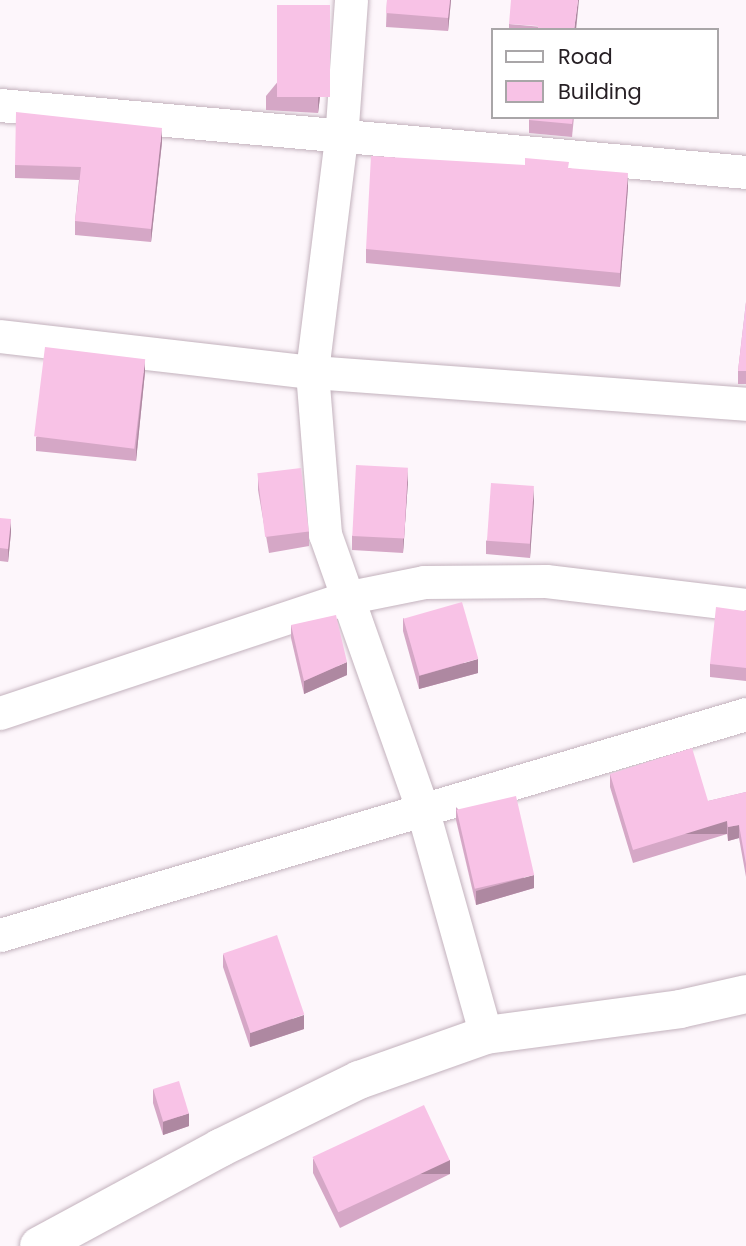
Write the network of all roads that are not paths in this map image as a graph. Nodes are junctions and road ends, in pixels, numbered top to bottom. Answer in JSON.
{"nodes":[{"id":1,"x":352,"y":0,"type":"edge"},
{"id":2,"x":0,"y":105,"type":"edge"},
{"id":3,"x":341,"y":138,"type":"junction"},
{"id":4,"x":746,"y":172,"type":"edge"},
{"id":5,"x":0,"y":336,"type":"edge"},
{"id":6,"x":312,"y":372,"type":"junction"},
{"id":7,"x":746,"y":404,"type":"edge"},
{"id":8,"x":345,"y":598,"type":"junction"},
{"id":9,"x":746,"y":605,"type":"edge"},
{"id":10,"x":0,"y":713,"type":"edge"},
{"id":11,"x":746,"y":714,"type":"edge"},
{"id":12,"x":422,"y":808,"type":"junction"},
{"id":13,"x":0,"y":935,"type":"edge"},
{"id":14,"x":746,"y":994,"type":"edge"},
{"id":15,"x":486,"y":1035,"type":"junction"},
{"id":16,"x":39,"y":1246,"type":"edge"}],
"edges":[{"from":1,"to":3,"type":"street"},
{"from":2,"to":3,"type":"street"},
{"from":3,"to":4,"type":"street"},
{"from":3,"to":6,"type":"street"},
{"from":5,"to":6,"type":"street"},
{"from":6,"to":7,"type":"street"},
{"from":6,"to":8,"type":"street"},
{"from":8,"to":9,"type":"street"},
{"from":8,"to":10,"type":"street"},
{"from":8,"to":12,"type":"street"},
{"from":11,"to":12,"type":"street"},
{"from":12,"to":13,"type":"street"},
{"from":12,"to":15,"type":"street"},
{"from":14,"to":15,"type":"main road"},
{"from":15,"to":16,"type":"main road"}]}
